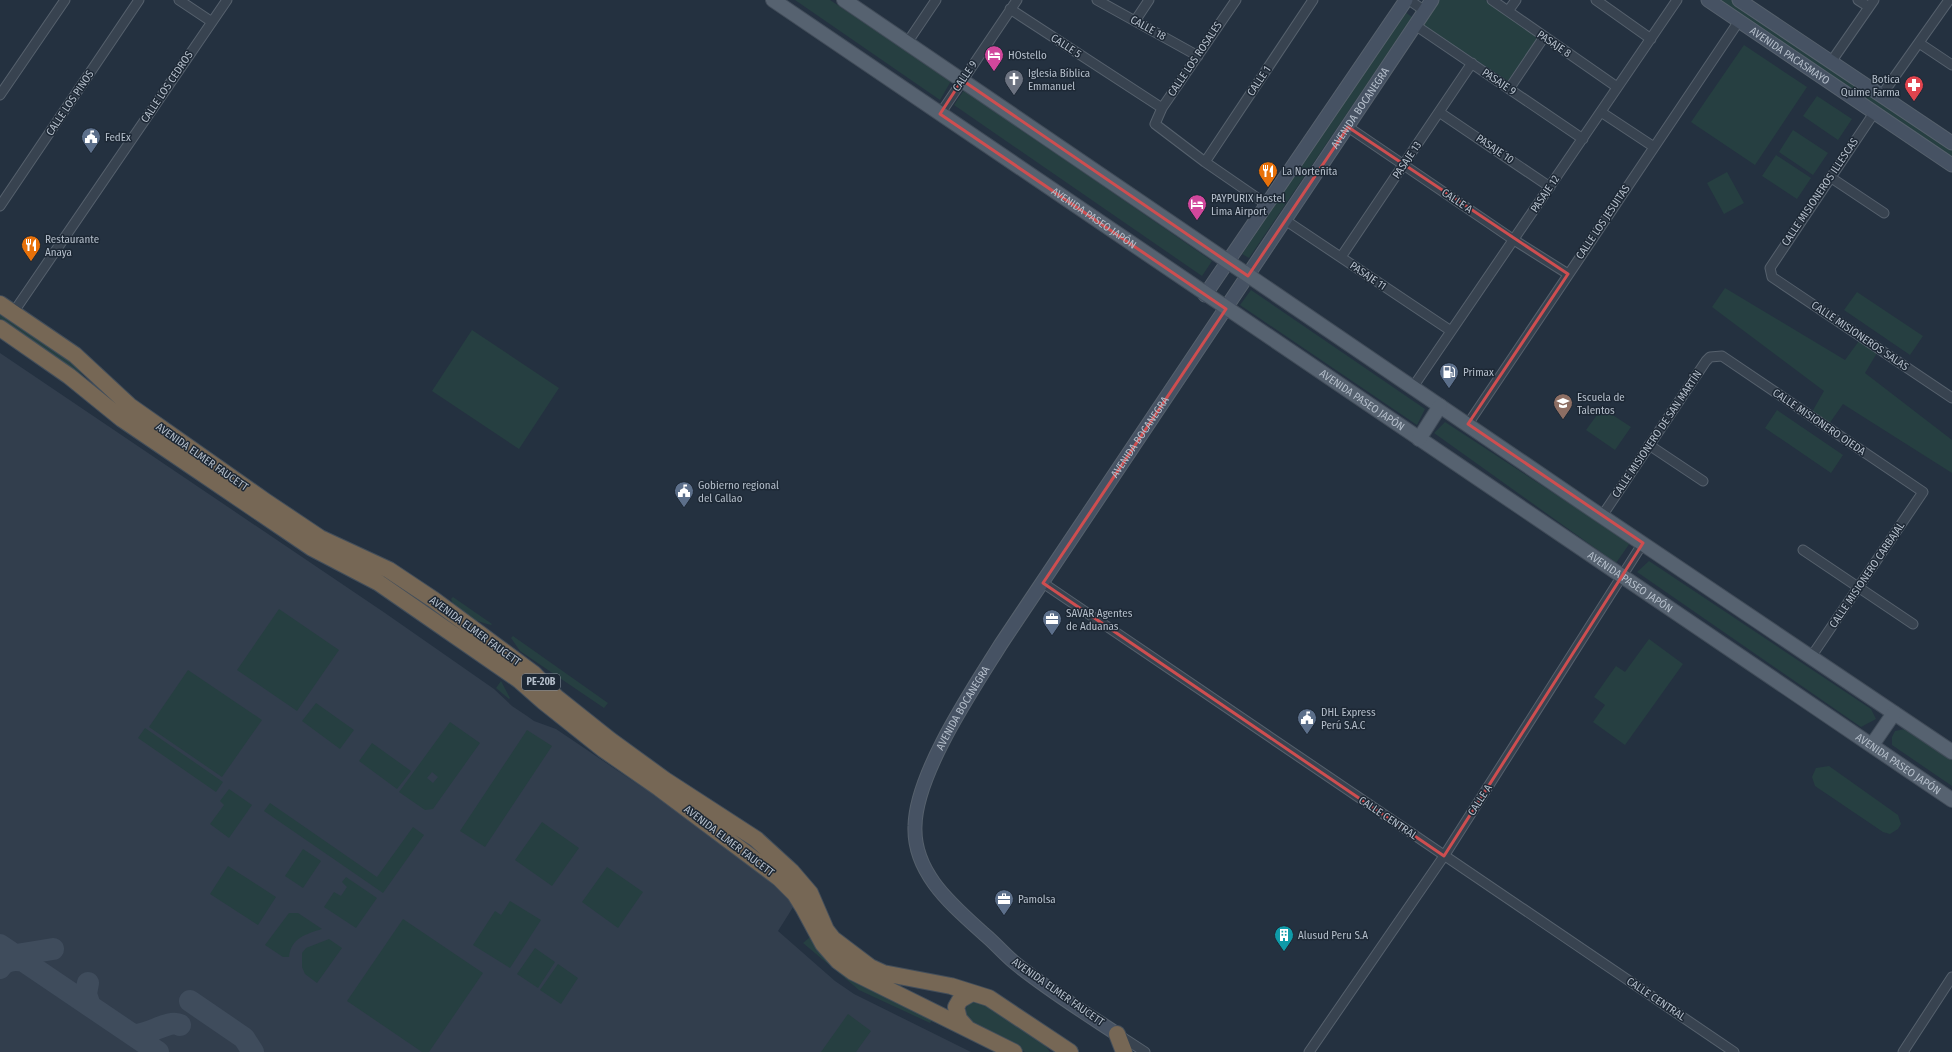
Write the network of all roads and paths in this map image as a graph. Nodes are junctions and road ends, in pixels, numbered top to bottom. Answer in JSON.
{"nodes":[{"id":1,"x":65,"y":0,"type":"edge"},
{"id":2,"x":139,"y":0,"type":"edge"},
{"id":3,"x":179,"y":0,"type":"edge"},
{"id":4,"x":226,"y":0,"type":"edge"},
{"id":5,"x":773,"y":0,"type":"edge"},
{"id":6,"x":844,"y":0,"type":"edge"},
{"id":7,"x":936,"y":0,"type":"edge"},
{"id":8,"x":1017,"y":0,"type":"edge"},
{"id":9,"x":1097,"y":0,"type":"edge"},
{"id":10,"x":1149,"y":0,"type":"edge"},
{"id":11,"x":1236,"y":0,"type":"edge"},
{"id":12,"x":1313,"y":0,"type":"edge"},
{"id":13,"x":1407,"y":0,"type":"edge"},
{"id":14,"x":1432,"y":0,"type":"edge"},
{"id":15,"x":1492,"y":0,"type":"edge"},
{"id":16,"x":1516,"y":0,"type":"edge"},
{"id":17,"x":1596,"y":0,"type":"edge"},
{"id":18,"x":1677,"y":0,"type":"edge"},
{"id":19,"x":1708,"y":0,"type":"edge"},
{"id":20,"x":1858,"y":0,"type":"edge"},
{"id":21,"x":1949,"y":0,"type":"edge"},
{"id":22,"x":1748,"y":2,"type":"edge"},
{"id":23,"x":1871,"y":4,"type":"edge"},
{"id":24,"x":1010,"y":10,"type":"junction"},
{"id":25,"x":1425,"y":11,"type":"junction"},
{"id":26,"x":1508,"y":11,"type":"junction"},
{"id":27,"x":1135,"y":21,"type":"junction"},
{"id":28,"x":1739,"y":21,"type":"junction"},
{"id":29,"x":212,"y":22,"type":"junction"},
{"id":30,"x":1415,"y":25,"type":"junction"},
{"id":31,"x":1544,"y":37,"type":"junction"},
{"id":32,"x":1651,"y":39,"type":"junction"},
{"id":33,"x":907,"y":43,"type":"junction"},
{"id":34,"x":1919,"y":43,"type":"junction"},
{"id":35,"x":1806,"y":45,"type":"junction"},
{"id":36,"x":1198,"y":56,"type":"junction"},
{"id":37,"x":1796,"y":60,"type":"junction"},
{"id":38,"x":1831,"y":62,"type":"junction"},
{"id":39,"x":1472,"y":63,"type":"junction"},
{"id":40,"x":1952,"y":65,"type":"edge"},
{"id":41,"x":962,"y":80,"type":"junction"},
{"id":42,"x":1617,"y":87,"type":"junction"},
{"id":43,"x":1509,"y":89,"type":"junction"},
{"id":44,"x":0,"y":95,"type":"edge"},
{"id":45,"x":1881,"y":96,"type":"junction"},
{"id":46,"x":1162,"y":108,"type":"junction"},
{"id":47,"x":1439,"y":112,"type":"junction"},
{"id":48,"x":1601,"y":112,"type":"junction"},
{"id":49,"x":1874,"y":113,"type":"junction"},
{"id":50,"x":940,"y":114,"type":"junction"},
{"id":51,"x":1348,"y":127,"type":"junction"},
{"id":52,"x":1583,"y":139,"type":"junction"},
{"id":53,"x":1952,"y":143,"type":"edge"},
{"id":54,"x":1654,"y":147,"type":"junction"},
{"id":55,"x":1204,"y":162,"type":"junction"},
{"id":56,"x":1404,"y":165,"type":"junction"},
{"id":57,"x":1952,"y":166,"type":"edge"},
{"id":58,"x":1830,"y":177,"type":"junction"},
{"id":59,"x":1550,"y":187,"type":"junction"},
{"id":60,"x":3,"y":196,"type":"edge"},
{"id":61,"x":1266,"y":204,"type":"junction"},
{"id":62,"x":0,"y":206,"type":"edge"},
{"id":63,"x":1884,"y":212,"type":"dead end"},
{"id":64,"x":1285,"y":220,"type":"junction"},
{"id":65,"x":1514,"y":240,"type":"junction"},
{"id":66,"x":1341,"y":258,"type":"junction"},
{"id":67,"x":1228,"y":261,"type":"junction"},
{"id":68,"x":1770,"y":273,"type":"joint"},
{"id":69,"x":1568,"y":274,"type":"junction"},
{"id":70,"x":1248,"y":276,"type":"junction"},
{"id":71,"x":1206,"y":295,"type":"junction"},
{"id":72,"x":0,"y":304,"type":"edge"},
{"id":73,"x":1226,"y":309,"type":"junction"},
{"id":74,"x":13,"y":313,"type":"junction"},
{"id":75,"x":0,"y":328,"type":"edge"},
{"id":76,"x":1451,"y":331,"type":"junction"},
{"id":77,"x":1714,"y":356,"type":"joint"},
{"id":78,"x":1413,"y":387,"type":"junction"},
{"id":79,"x":1952,"y":398,"type":"edge"},
{"id":80,"x":1440,"y":406,"type":"junction"},
{"id":81,"x":1468,"y":424,"type":"junction"},
{"id":82,"x":1419,"y":439,"type":"junction"},
{"id":83,"x":1649,"y":445,"type":"junction"},
{"id":84,"x":1703,"y":481,"type":"dead end"},
{"id":85,"x":1923,"y":492,"type":"joint"},
{"id":86,"x":1602,"y":516,"type":"junction"},
{"id":87,"x":1643,"y":543,"type":"junction"},
{"id":88,"x":1803,"y":550,"type":"dead end"},
{"id":89,"x":1623,"y":577,"type":"junction"},
{"id":90,"x":1043,"y":584,"type":"junction"},
{"id":91,"x":1859,"y":587,"type":"junction"},
{"id":92,"x":1913,"y":624,"type":"dead end"},
{"id":93,"x":1811,"y":657,"type":"junction"},
{"id":94,"x":1894,"y":713,"type":"junction"},
{"id":95,"x":1872,"y":745,"type":"junction"},
{"id":96,"x":1952,"y":752,"type":"edge"},
{"id":97,"x":1952,"y":800,"type":"edge"},
{"id":98,"x":1444,"y":856,"type":"junction"},
{"id":99,"x":942,"y":893,"type":"joint"},
{"id":100,"x":1952,"y":977,"type":"edge"},
{"id":101,"x":972,"y":992,"type":"junction"},
{"id":102,"x":967,"y":1029,"type":"junction"},
{"id":103,"x":1117,"y":1034,"type":"junction"},
{"id":104,"x":1014,"y":1052,"type":"edge"},
{"id":105,"x":1070,"y":1052,"type":"edge"},
{"id":106,"x":1124,"y":1052,"type":"edge"},
{"id":107,"x":1145,"y":1052,"type":"edge"},
{"id":108,"x":1309,"y":1052,"type":"edge"},
{"id":109,"x":1734,"y":1052,"type":"edge"},
{"id":110,"x":1903,"y":1052,"type":"edge"}],
"edges":[{"from":1,"to":44,"type":"street"},
{"from":2,"to":60,"type":"street","name":"CALLE LOS PINOS"},
{"from":3,"to":29,"type":"street"},
{"from":4,"to":29,"type":"street","name":"CALLE LOS CEDROS"},
{"from":5,"to":50,"type":"main road","name":"AVENIDA PASEO JAPÓN"},
{"from":6,"to":33,"type":"main road"},
{"from":7,"to":33,"type":"street"},
{"from":8,"to":24,"type":"street","name":"CALLE 9"},
{"from":9,"to":27,"type":"street","name":"CALLE 18"},
{"from":10,"to":27,"type":"street"},
{"from":11,"to":36,"type":"street","name":"CALLE LOS ROSALES"},
{"from":12,"to":55,"type":"street","name":"CALLE 1"},
{"from":13,"to":25,"type":"street"},
{"from":13,"to":61,"type":"main road","name":"AVENIDA BOCANEGRA"},
{"from":14,"to":25,"type":"main road","name":"AVENIDA BOCANEGRA"},
{"from":15,"to":26,"type":"street","name":"PASAJE 8"},
{"from":16,"to":26,"type":"street"},
{"from":17,"to":32,"type":"street"},
{"from":18,"to":32,"type":"street","name":"PASAJE 12"},
{"from":19,"to":28,"type":"main road","name":"AVENIDA PACASMAYO"},
{"from":20,"to":23,"type":"street"},
{"from":21,"to":34,"type":"street"},
{"from":22,"to":35,"type":"main road","name":"AVENIDA PACASMAYO"},
{"from":23,"to":38,"type":"street"},
{"from":24,"to":41,"type":"street","name":"CALLE 9"},
{"from":24,"to":46,"type":"street","name":"CALLE 5"},
{"from":25,"to":30,"type":"main road","name":"AVENIDA BOCANEGRA"},
{"from":26,"to":31,"type":"street","name":"PASAJE 8"},
{"from":27,"to":36,"type":"street","name":"CALLE 18"},
{"from":28,"to":37,"type":"main road","name":"AVENIDA PACASMAYO"},
{"from":28,"to":54,"type":"street","name":"CALLE LOS JESUITAS"},
{"from":29,"to":74,"type":"street","name":"CALLE LOS CEDROS"},
{"from":30,"to":39,"type":"street","name":"PASAJE 9"},
{"from":30,"to":51,"type":"main road","name":"AVENIDA BOCANEGRA"},
{"from":31,"to":42,"type":"street","name":"PASAJE 8"},
{"from":31,"to":43,"type":"street"},
{"from":32,"to":42,"type":"street","name":"PASAJE 12"},
{"from":33,"to":41,"type":"main road"},
{"from":34,"to":40,"type":"street"},
{"from":34,"to":45,"type":"street"},
{"from":35,"to":37,"type":"main road"},
{"from":35,"to":38,"type":"main road","name":"AVENIDA PACASMAYO"},
{"from":36,"to":46,"type":"street","name":"CALLE LOS ROSALES"},
{"from":37,"to":49,"type":"main road","name":"AVENIDA PACASMAYO"},
{"from":38,"to":45,"type":"main road","name":"AVENIDA PACASMAYO"},
{"from":39,"to":43,"type":"street","name":"PASAJE 9"},
{"from":39,"to":47,"type":"street","name":"PASAJE 13"},
{"from":41,"to":50,"type":"street","name":"CALLE 9"},
{"from":41,"to":67,"type":"main road"},
{"from":42,"to":48,"type":"street","name":"PASAJE 12"},
{"from":43,"to":52,"type":"street","name":"PASAJE 9"},
{"from":45,"to":53,"type":"main road","name":"AVENIDA PACASMAYO"},
{"from":46,"to":55,"type":"street","name":"CALLE LOS ROSALES"},
{"from":47,"to":56,"type":"street","name":"PASAJE 13"},
{"from":47,"to":59,"type":"street","name":"PASAJE 10"},
{"from":48,"to":52,"type":"street","name":"PASAJE 12"},
{"from":48,"to":54,"type":"street"},
{"from":49,"to":57,"type":"main road","name":"AVENIDA PACASMAYO"},
{"from":49,"to":58,"type":"street","name":"CALLE MISIONEROS ILLESCAS"},
{"from":50,"to":71,"type":"main road","name":"AVENIDA PASEO JAPÓN"},
{"from":51,"to":56,"type":"street","name":"CALLE A"},
{"from":51,"to":64,"type":"main road","name":"AVENIDA BOCANEGRA"},
{"from":52,"to":59,"type":"street","name":"PASAJE 12"},
{"from":54,"to":69,"type":"street","name":"CALLE LOS JESUITAS"},
{"from":55,"to":61,"type":"street"},
{"from":56,"to":65,"type":"street","name":"CALLE A"},
{"from":56,"to":66,"type":"street","name":"PASAJE 13"},
{"from":58,"to":63,"type":"street"},
{"from":58,"to":68,"type":"street","name":"CALLE MISIONEROS ILLESCAS"},
{"from":59,"to":65,"type":"street","name":"PASAJE 12"},
{"from":60,"to":62,"type":"street","name":"CALLE LOS PINOS"},
{"from":61,"to":67,"type":"main road","name":"AVENIDA BOCANEGRA"},
{"from":64,"to":66,"type":"street","name":"PASAJE 11"},
{"from":64,"to":70,"type":"main road","name":"AVENIDA BOCANEGRA"},
{"from":65,"to":69,"type":"street","name":"CALLE A"},
{"from":65,"to":76,"type":"street","name":"PASAJE 12"},
{"from":66,"to":76,"type":"street","name":"PASAJE 11"},
{"from":67,"to":70,"type":"main road"},
{"from":67,"to":71,"type":"main road","name":"AVENIDA BOCANEGRA"},
{"from":68,"to":79,"type":"street","name":"CALLE MISIONEROS SALAS"},
{"from":69,"to":81,"type":"street","name":"CALLE LOS JESUITAS"},
{"from":70,"to":73,"type":"main road","name":"AVENIDA BOCANEGRA"},
{"from":70,"to":78,"type":"main road"},
{"from":71,"to":73,"type":"main road","name":"AVENIDA PASEO JAPÓN"},
{"from":72,"to":74,"type":"highway","name":"AVENIDA ELMER FAUCETT","number":"PE-20B"},
{"from":73,"to":82,"type":"main road","name":"AVENIDA PASEO JAPÓN"},
{"from":73,"to":90,"type":"main road","name":"AVENIDA BOCANEGRA"},
{"from":74,"to":101,"type":"highway","name":"AVENIDA ELMER FAUCETT","number":"PE-20B"},
{"from":75,"to":102,"type":"highway","name":"AVENIDA ELMER FAUCETT","number":"PE-20B"},
{"from":76,"to":78,"type":"street","name":"PASAJE 12"},
{"from":77,"to":83,"type":"street","name":"CALLE MISIONERO DE SAN MARTÍN"},
{"from":77,"to":85,"type":"street","name":"CALLE MISIONERO OJEDA"},
{"from":78,"to":80,"type":"main road"},
{"from":80,"to":81,"type":"main road"},
{"from":80,"to":82,"type":"main road"},
{"from":81,"to":86,"type":"main road"},
{"from":82,"to":89,"type":"main road","name":"AVENIDA PASEO JAPÓN"},
{"from":83,"to":84,"type":"street"},
{"from":83,"to":86,"type":"street","name":"CALLE MISIONERO DE SAN MARTÍN"},
{"from":85,"to":91,"type":"street","name":"CALLE MISIONERO CARBAJAL"},
{"from":86,"to":87,"type":"main road"},
{"from":87,"to":89,"type":"street","name":"CALLE A"},
{"from":87,"to":93,"type":"main road"},
{"from":88,"to":91,"type":"street"},
{"from":89,"to":95,"type":"main road","name":"AVENIDA PASEO JAPÓN"},
{"from":89,"to":98,"type":"street","name":"CALLE A"},
{"from":90,"to":98,"type":"street","name":"CALLE CENTRAL"},
{"from":90,"to":99,"type":"main road","name":"AVENIDA BOCANEGRA"},
{"from":91,"to":92,"type":"street"},
{"from":91,"to":93,"type":"street","name":"CALLE MISIONERO CARBAJAL"},
{"from":93,"to":94,"type":"main road"},
{"from":94,"to":95,"type":"main road"},
{"from":94,"to":96,"type":"main road"},
{"from":95,"to":97,"type":"main road","name":"AVENIDA PASEO JAPÓN"},
{"from":98,"to":108,"type":"street","name":"CALLE A"},
{"from":98,"to":109,"type":"street","name":"CALLE CENTRAL"},
{"from":99,"to":103,"type":"main road","name":"AVENIDA ELMER FAUCETT"},
{"from":100,"to":110,"type":"street"},
{"from":101,"to":102,"type":"highway"},
{"from":101,"to":105,"type":"highway","name":"AVENIDA ELMER FAUCETT","number":"PE-20B"},
{"from":102,"to":104,"type":"highway","name":"AVENIDA ELMER FAUCETT","number":"PE-20B"},
{"from":103,"to":106,"type":"highway"},
{"from":103,"to":107,"type":"street","name":"AVENIDA ELMER FAUCETT"}]}
